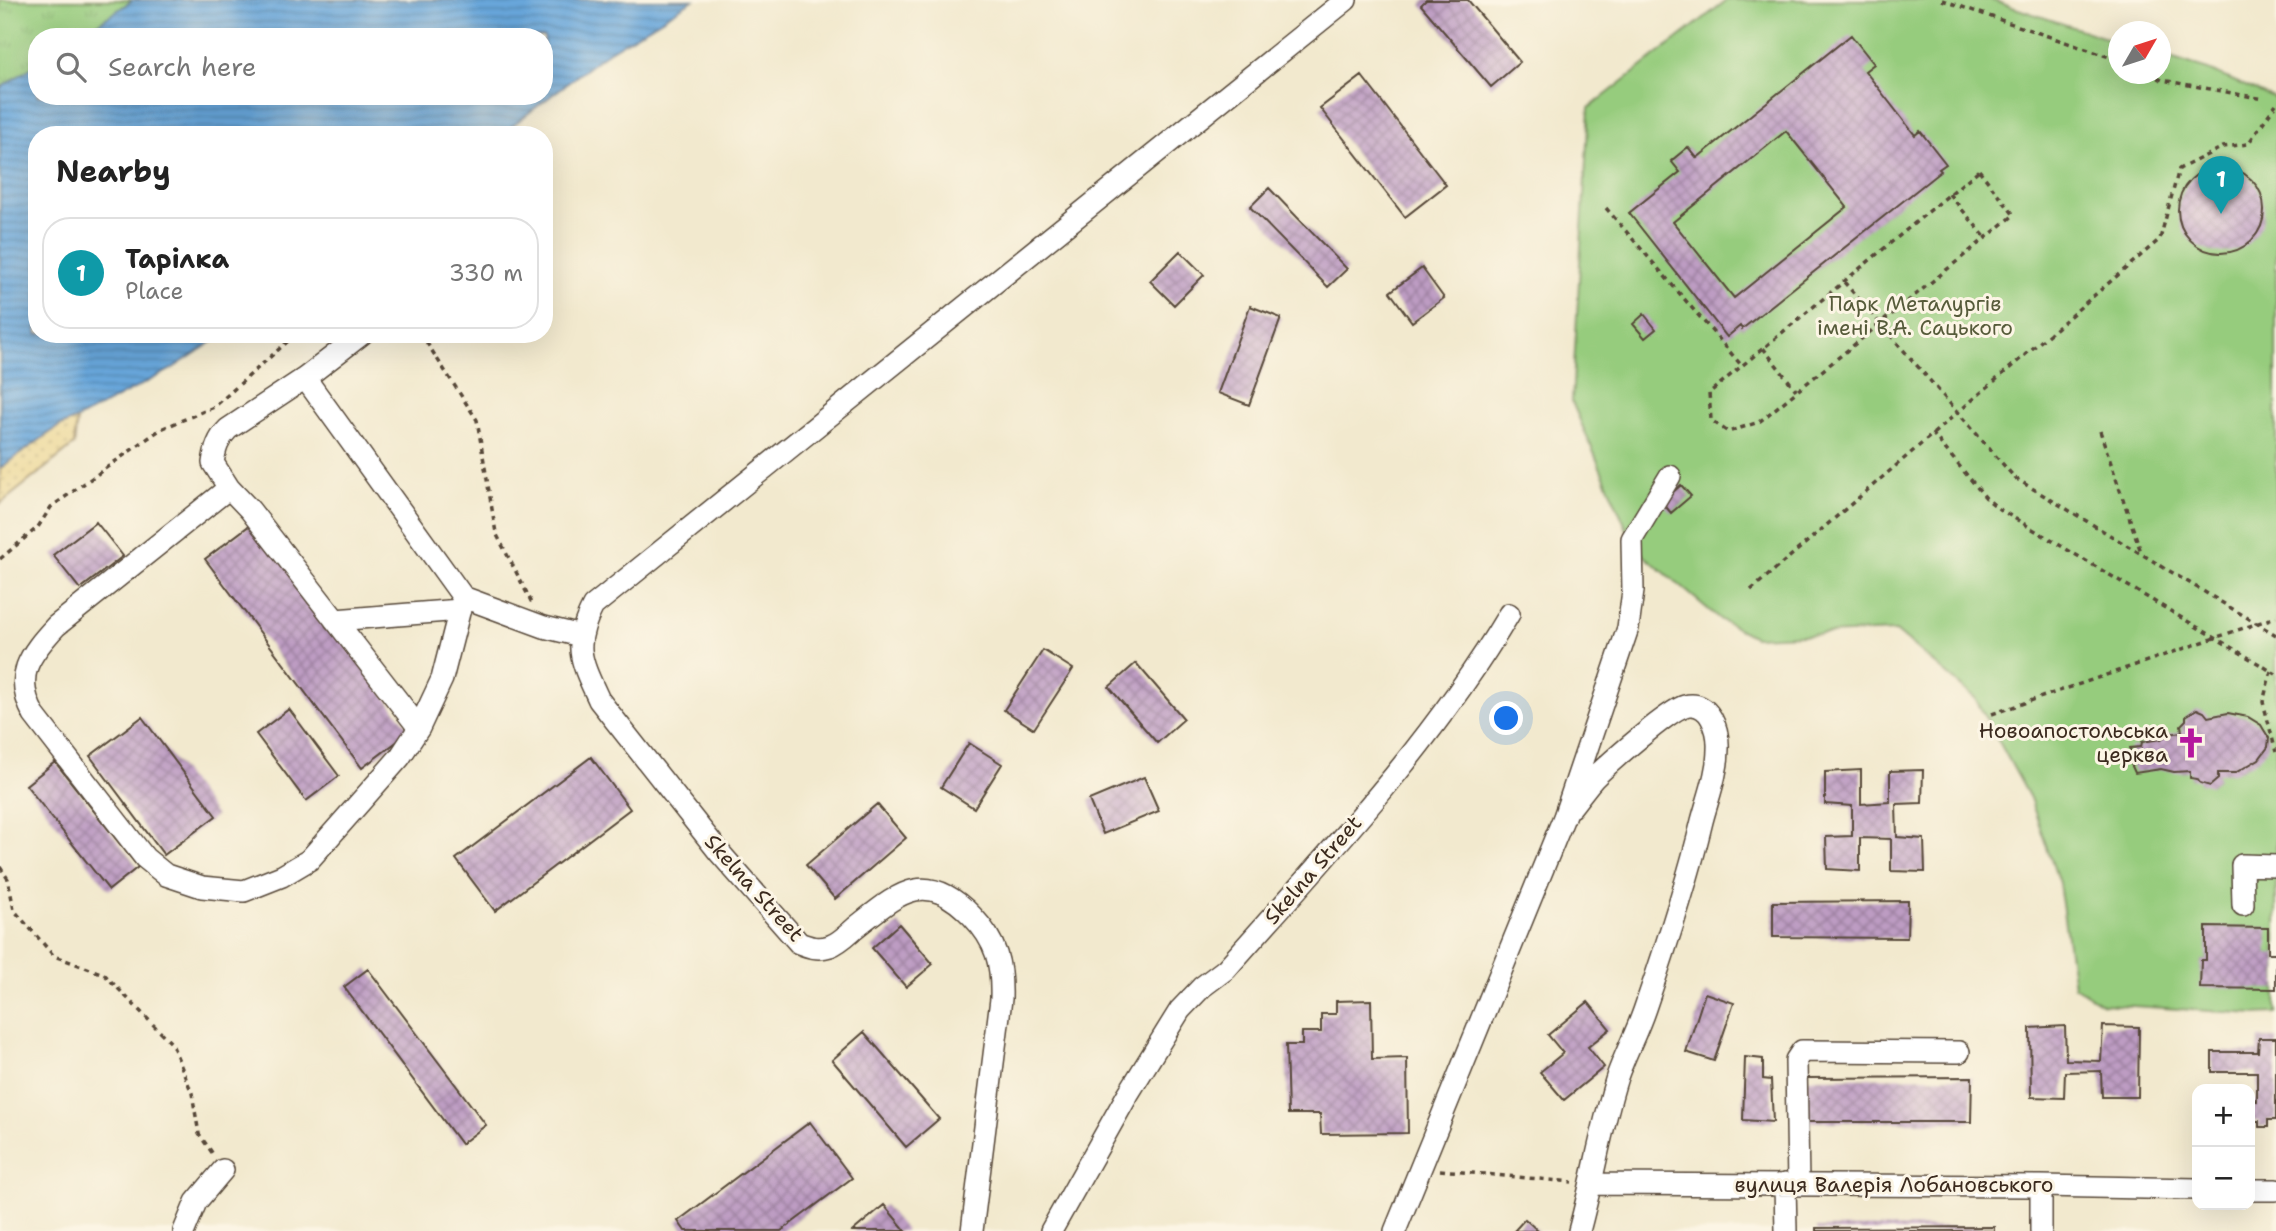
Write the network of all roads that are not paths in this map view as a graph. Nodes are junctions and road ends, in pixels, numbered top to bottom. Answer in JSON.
{"nodes":[{"id":1,"x":1346,"y":0,"type":"edge"},
{"id":2,"x":350,"y":343,"type":"edge"},
{"id":3,"x":305,"y":378,"type":"junction"},
{"id":4,"x":1670,"y":476,"type":"dead end"},
{"id":5,"x":229,"y":488,"type":"junction"},
{"id":6,"x":461,"y":604,"type":"junction"},
{"id":7,"x":1509,"y":614,"type":"dead end"},
{"id":8,"x":335,"y":620,"type":"junction"},
{"id":9,"x":581,"y":636,"type":"junction"},
{"id":10,"x":419,"y":728,"type":"junction"},
{"id":11,"x":1564,"y":817,"type":"junction"},
{"id":12,"x":2276,"y":866,"type":"edge"},
{"id":13,"x":2243,"y":905,"type":"dead end"},
{"id":14,"x":1959,"y":1052,"type":"dead end"},
{"id":15,"x":223,"y":1170,"type":"road end"},
{"id":16,"x":1591,"y":1184,"type":"junction"},
{"id":17,"x":1791,"y":1185,"type":"junction"},
{"id":18,"x":2041,"y":1186,"type":"junction"},
{"id":19,"x":2192,"y":1189,"type":"edge"},
{"id":20,"x":2255,"y":1190,"type":"edge"},
{"id":21,"x":2276,"y":1191,"type":"edge"},
{"id":22,"x":184,"y":1231,"type":"edge"},
{"id":23,"x":972,"y":1231,"type":"edge"},
{"id":24,"x":1051,"y":1231,"type":"edge"},
{"id":25,"x":1395,"y":1231,"type":"edge"},
{"id":26,"x":1579,"y":1231,"type":"edge"},
{"id":27,"x":1786,"y":1231,"type":"edge"},
{"id":28,"x":2041,"y":1231,"type":"edge"}],
"edges":[{"from":1,"to":9,"type":"street"},
{"from":2,"to":3,"type":"street"},
{"from":3,"to":5,"type":"street"},
{"from":3,"to":6,"type":"street"},
{"from":4,"to":11,"type":"street"},
{"from":5,"to":8,"type":"street"},
{"from":5,"to":10,"type":"street"},
{"from":6,"to":8,"type":"street"},
{"from":6,"to":9,"type":"street"},
{"from":6,"to":10,"type":"street"},
{"from":7,"to":24,"type":"street","name":"Skelna Street"},
{"from":8,"to":10,"type":"street"},
{"from":9,"to":23,"type":"street","name":"Skelna Street"},
{"from":11,"to":16,"type":"street"},
{"from":11,"to":25,"type":"street"},
{"from":12,"to":13,"type":"street"},
{"from":14,"to":17,"type":"street"},
{"from":15,"to":22,"type":"street"},
{"from":16,"to":17,"type":"street","name":"вулиця Валерія Лобановського"},
{"from":16,"to":26,"type":"street"},
{"from":17,"to":18,"type":"street","name":"вулиця Валерія Лобановського"},
{"from":17,"to":27,"type":"street"},
{"from":18,"to":19,"type":"street","name":"вулиця Валерія Лобановського"},
{"from":18,"to":28,"type":"street"},
{"from":20,"to":21,"type":"street"}]}
